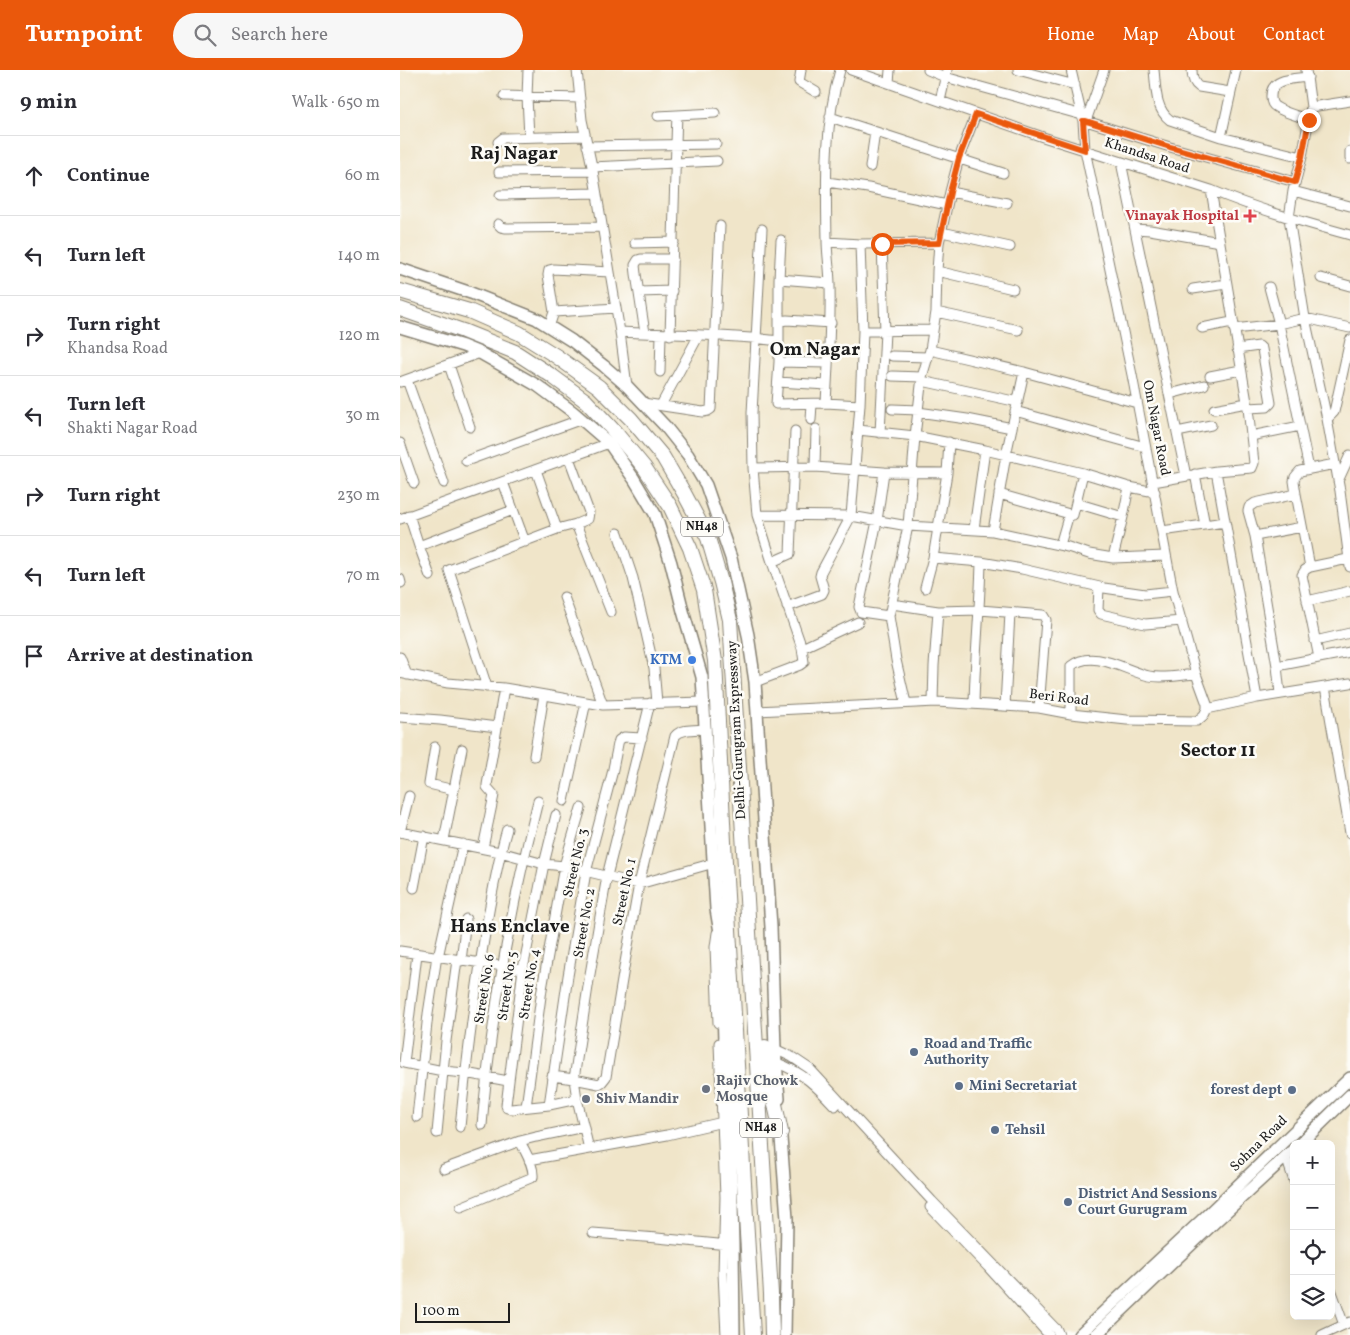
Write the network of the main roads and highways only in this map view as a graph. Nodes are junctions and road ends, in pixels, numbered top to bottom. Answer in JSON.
{"nodes":[{"id":1,"x":400,"y":269,"type":"edge"},
{"id":2,"x":400,"y":291,"type":"edge"},
{"id":3,"x":400,"y":309,"type":"edge"},
{"id":4,"x":400,"y":327,"type":"edge"},
{"id":5,"x":727,"y":896,"type":"junction"},
{"id":6,"x":748,"y":920,"type":"junction"},
{"id":7,"x":718,"y":921,"type":"junction"},
{"id":8,"x":1350,"y":1078,"type":"edge"},
{"id":9,"x":1350,"y":1095,"type":"edge"},
{"id":10,"x":780,"y":1132,"type":"junction"},
{"id":11,"x":1304,"y":1140,"type":"edge"},
{"id":12,"x":1290,"y":1153,"type":"edge"},
{"id":13,"x":734,"y":1335,"type":"edge"},
{"id":14,"x":753,"y":1335,"type":"edge"},
{"id":15,"x":772,"y":1335,"type":"edge"},
{"id":16,"x":785,"y":1335,"type":"edge"},
{"id":17,"x":1079,"y":1335,"type":"edge"},
{"id":18,"x":1096,"y":1335,"type":"edge"}],
"edges":[{"from":1,"to":10,"type":"main road"},
{"from":2,"to":6,"type":"highway","name":"Delhi-Gurugram Expressway","number":"NH48"},
{"from":3,"to":5,"type":"highway","name":"Delhi-Gurugram Expressway","number":"NH48"},
{"from":4,"to":7,"type":"main road"},
{"from":5,"to":7,"type":"main road"},
{"from":5,"to":14,"type":"highway","name":"Delhi-Gurugram Expressway","number":"NH48"},
{"from":6,"to":10,"type":"highway"},
{"from":6,"to":15,"type":"highway","name":"Delhi-Gurugram Expressway","number":"NH48"},
{"from":7,"to":13,"type":"main road"},
{"from":8,"to":17,"type":"main road","name":"Sohna Road"},
{"from":9,"to":11,"type":"main road","name":"Sohna Road"},
{"from":10,"to":16,"type":"main road"},
{"from":12,"to":18,"type":"main road","name":"Sohna Road"}]}
